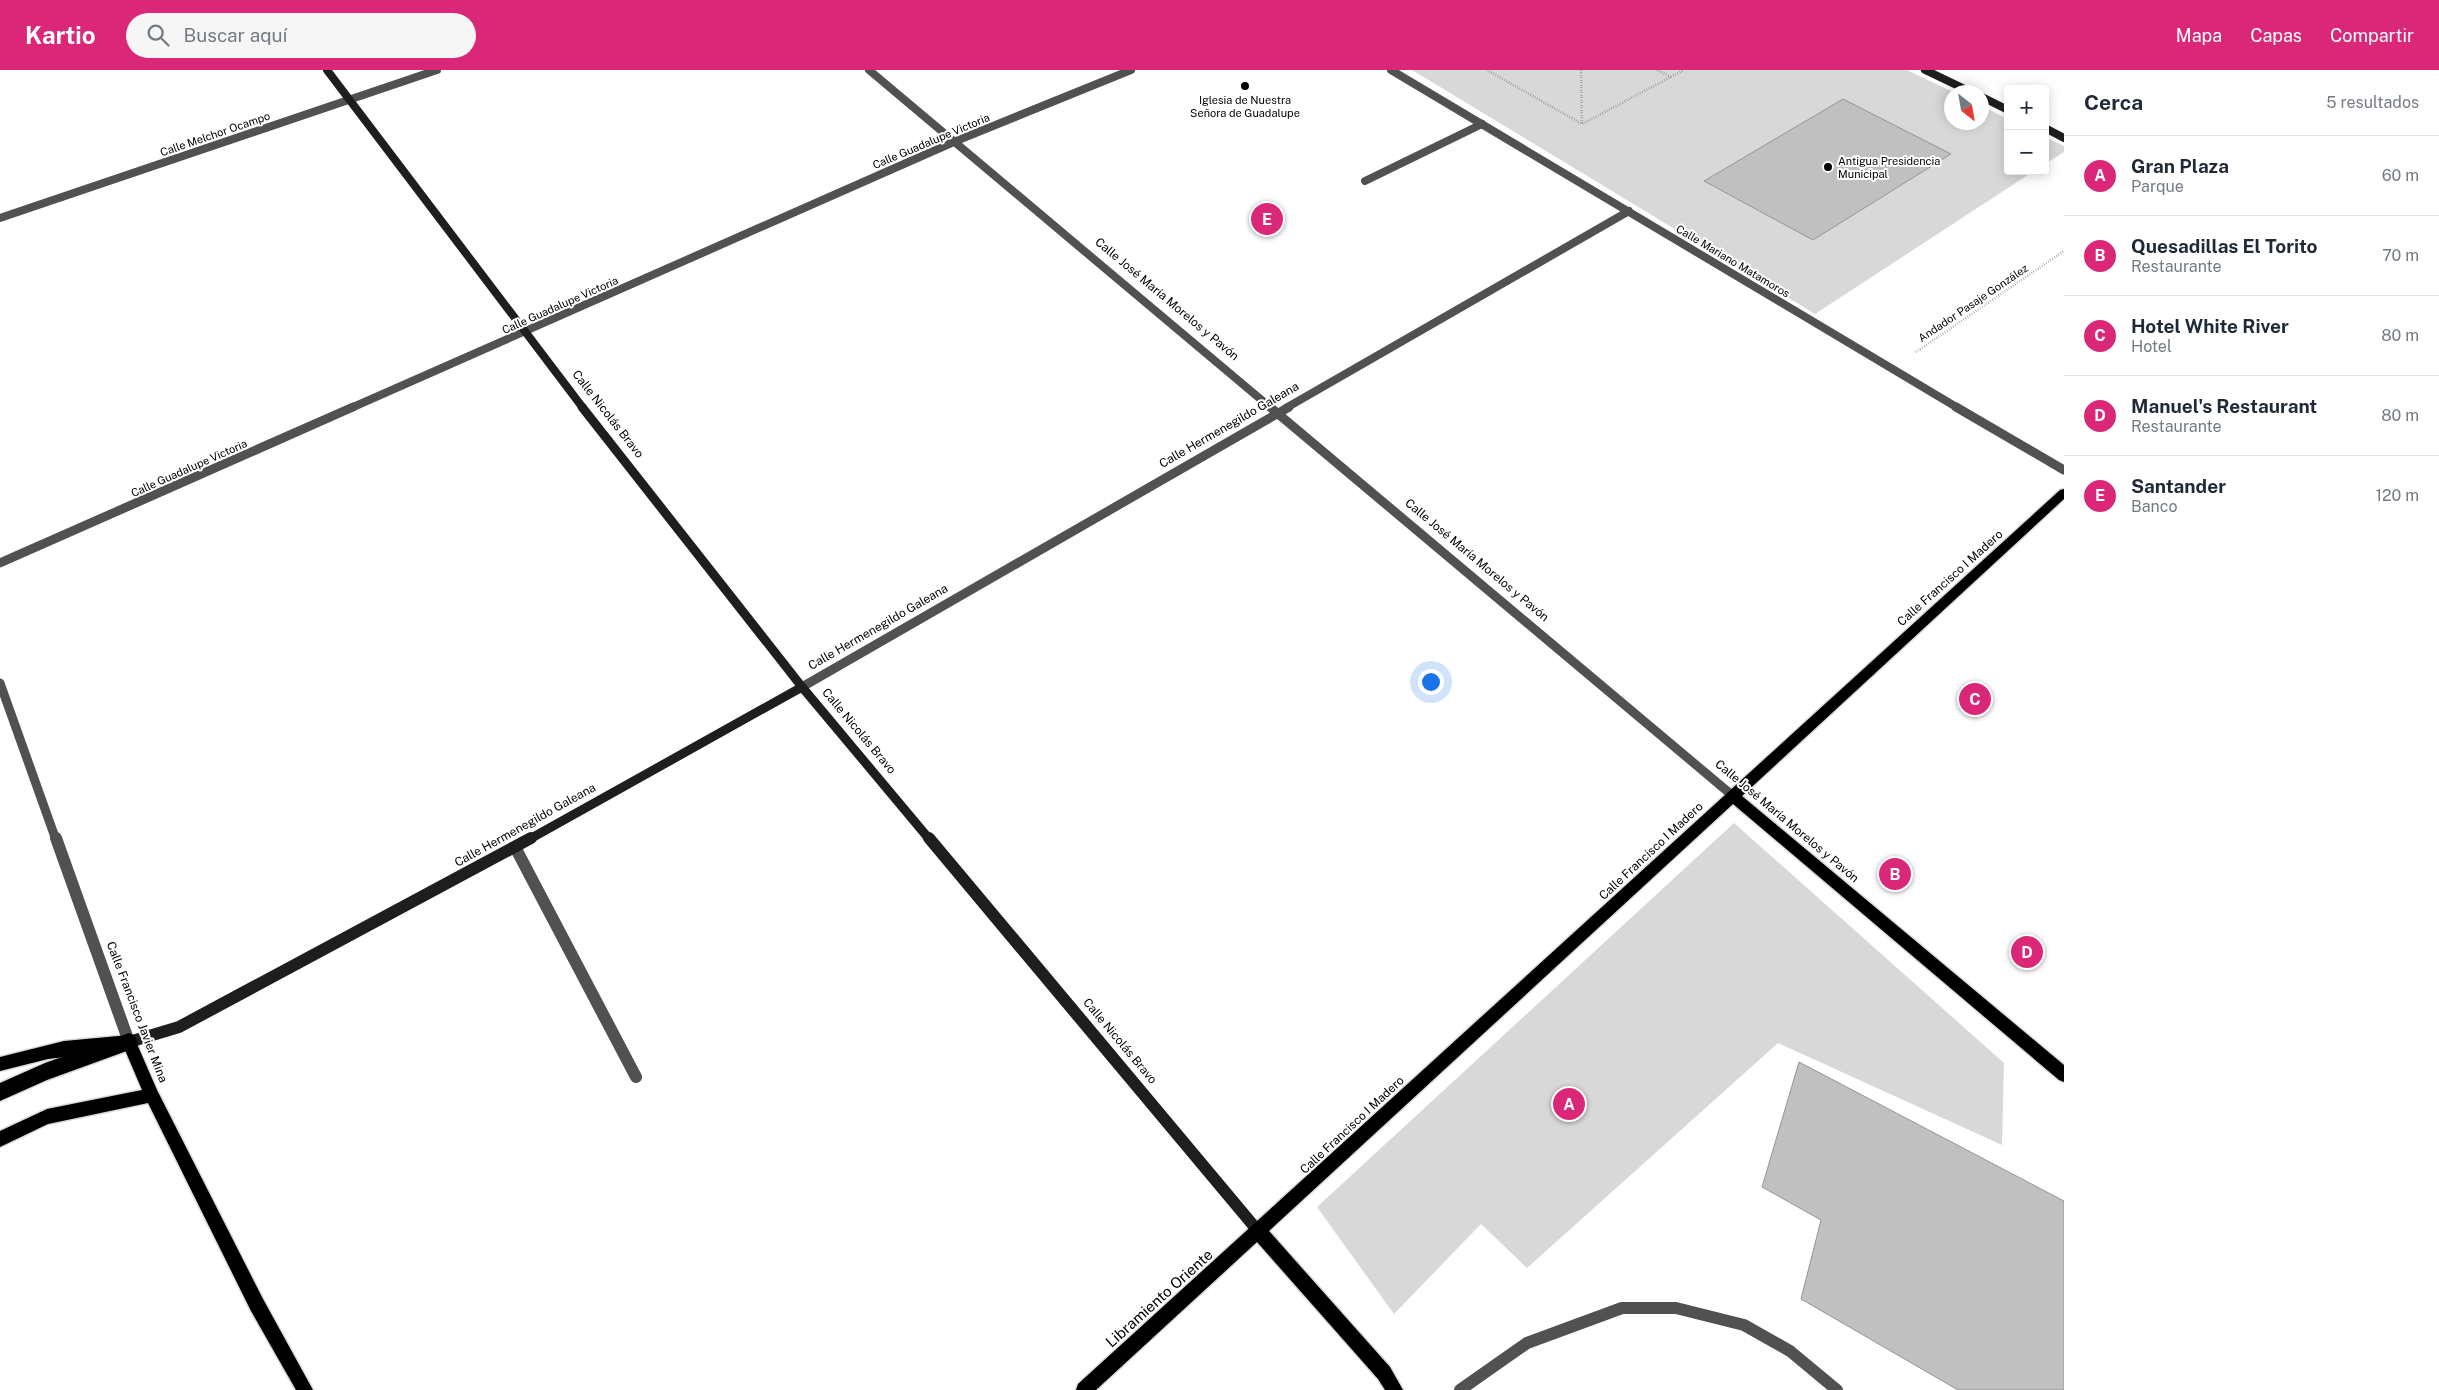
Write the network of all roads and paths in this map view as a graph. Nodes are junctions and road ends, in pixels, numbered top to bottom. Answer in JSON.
{"nodes":[{"id":1,"x":326,"y":70,"type":"edge"},
{"id":2,"x":437,"y":70,"type":"edge"},
{"id":3,"x":869,"y":70,"type":"edge"},
{"id":4,"x":1131,"y":70,"type":"edge"},
{"id":5,"x":1391,"y":70,"type":"edge"},
{"id":6,"x":1489,"y":70,"type":"edge"},
{"id":7,"x":1581,"y":70,"type":"edge"},
{"id":8,"x":1657,"y":70,"type":"edge"},
{"id":9,"x":1684,"y":70,"type":"edge"},
{"id":10,"x":1925,"y":70,"type":"edge"},
{"id":11,"x":1671,"y":77,"type":"junction"},
{"id":12,"x":1956,"y":85,"type":"edge"},
{"id":13,"x":348,"y":101,"type":"junction"},
{"id":14,"x":1989,"y":101,"type":"edge"},
{"id":15,"x":2004,"y":108,"type":"edge"},
{"id":16,"x":1482,"y":124,"type":"junction"},
{"id":17,"x":1582,"y":124,"type":"junction"},
{"id":18,"x":2049,"y":130,"type":"edge"},
{"id":19,"x":2064,"y":138,"type":"edge"},
{"id":20,"x":956,"y":141,"type":"junction"},
{"id":21,"x":1365,"y":182,"type":"dead end"},
{"id":22,"x":1629,"y":212,"type":"junction"},
{"id":23,"x":0,"y":218,"type":"edge"},
{"id":24,"x":2064,"y":251,"type":"edge"},
{"id":25,"x":524,"y":333,"type":"junction"},
{"id":26,"x":1891,"y":369,"type":"junction"},
{"id":27,"x":1279,"y":412,"type":"junction"},
{"id":28,"x":2064,"y":470,"type":"edge"},
{"id":29,"x":2064,"y":493,"type":"edge"},
{"id":30,"x":0,"y":563,"type":"edge"},
{"id":31,"x":0,"y":683,"type":"edge"},
{"id":32,"x":802,"y":687,"type":"junction"},
{"id":33,"x":1733,"y":796,"type":"junction"},
{"id":34,"x":515,"y":847,"type":"junction"},
{"id":35,"x":129,"y":1042,"type":"junction"},
{"id":36,"x":0,"y":1064,"type":"edge"},
{"id":37,"x":2064,"y":1075,"type":"edge"},
{"id":38,"x":636,"y":1077,"type":"dead end"},
{"id":39,"x":0,"y":1092,"type":"edge"},
{"id":40,"x":152,"y":1095,"type":"junction"},
{"id":41,"x":0,"y":1139,"type":"edge"},
{"id":42,"x":1258,"y":1231,"type":"junction"},
{"id":43,"x":305,"y":1390,"type":"edge"},
{"id":44,"x":1084,"y":1390,"type":"edge"},
{"id":45,"x":1394,"y":1390,"type":"edge"},
{"id":46,"x":1460,"y":1390,"type":"edge"},
{"id":47,"x":1837,"y":1390,"type":"edge"}],
"edges":[{"from":1,"to":13,"type":"street","name":"Calle Nicolás Bravo"},
{"from":2,"to":13,"type":"street","name":"Calle Melchor Ocampo"},
{"from":3,"to":20,"type":"street","name":"Calle José María Morelos y Pavón"},
{"from":4,"to":20,"type":"street","name":"Calle Guadalupe Victoria"},
{"from":5,"to":16,"type":"street","name":"Calle Mariano Matamoros"},
{"from":6,"to":17,"type":"path"},
{"from":7,"to":17,"type":"path"},
{"from":8,"to":11,"type":"path"},
{"from":9,"to":11,"type":"path"},
{"from":10,"to":12,"type":"street"},
{"from":11,"to":17,"type":"path"},
{"from":13,"to":23,"type":"street","name":"Calle Melchor Ocampo"},
{"from":13,"to":25,"type":"street","name":"Calle Nicolás Bravo"},
{"from":14,"to":15,"type":"street"},
{"from":16,"to":21,"type":"street"},
{"from":16,"to":22,"type":"street","name":"Calle Mariano Matamoros"},
{"from":18,"to":19,"type":"street"},
{"from":20,"to":25,"type":"street","name":"Calle Guadalupe Victoria"},
{"from":20,"to":27,"type":"street","name":"Calle José María Morelos y Pavón"},
{"from":22,"to":26,"type":"street","name":"Calle Mariano Matamoros"},
{"from":22,"to":27,"type":"street","name":"Calle Hermenegildo Galeana"},
{"from":24,"to":26,"type":"path","name":"Andador Pasaje González"},
{"from":25,"to":30,"type":"street","name":"Calle Guadalupe Victoria"},
{"from":25,"to":32,"type":"street","name":"Calle Nicolás Bravo"},
{"from":26,"to":28,"type":"street","name":"Calle Mariano Matamoros"},
{"from":27,"to":32,"type":"street","name":"Calle Hermenegildo Galeana"},
{"from":27,"to":33,"type":"street","name":"Calle José María Morelos y Pavón"},
{"from":29,"to":33,"type":"main road","name":"Calle Francisco I Madero"},
{"from":31,"to":35,"type":"street","name":"Calle Francisco Javier Mina"},
{"from":32,"to":34,"type":"street","name":"Calle Hermenegildo Galeana"},
{"from":32,"to":42,"type":"street","name":"Calle Nicolás Bravo"},
{"from":33,"to":37,"type":"main road","name":"Calle José María Morelos y Pavón"},
{"from":33,"to":42,"type":"main road","name":"Calle Francisco I Madero"},
{"from":34,"to":35,"type":"street","name":"Calle Hermenegildo Galeana"},
{"from":34,"to":38,"type":"street"},
{"from":35,"to":36,"type":"main road"},
{"from":35,"to":39,"type":"highway"},
{"from":35,"to":40,"type":"main road","name":"Calle Francisco Javier Mina"},
{"from":40,"to":41,"type":"main road"},
{"from":40,"to":43,"type":"main road","name":"Calle Francisco Javier Mina"},
{"from":42,"to":44,"type":"main road","name":"Libramiento Oriente"},
{"from":42,"to":45,"type":"main road","name":"Calle Nicolás Bravo"},
{"from":46,"to":47,"type":"street"}]}
